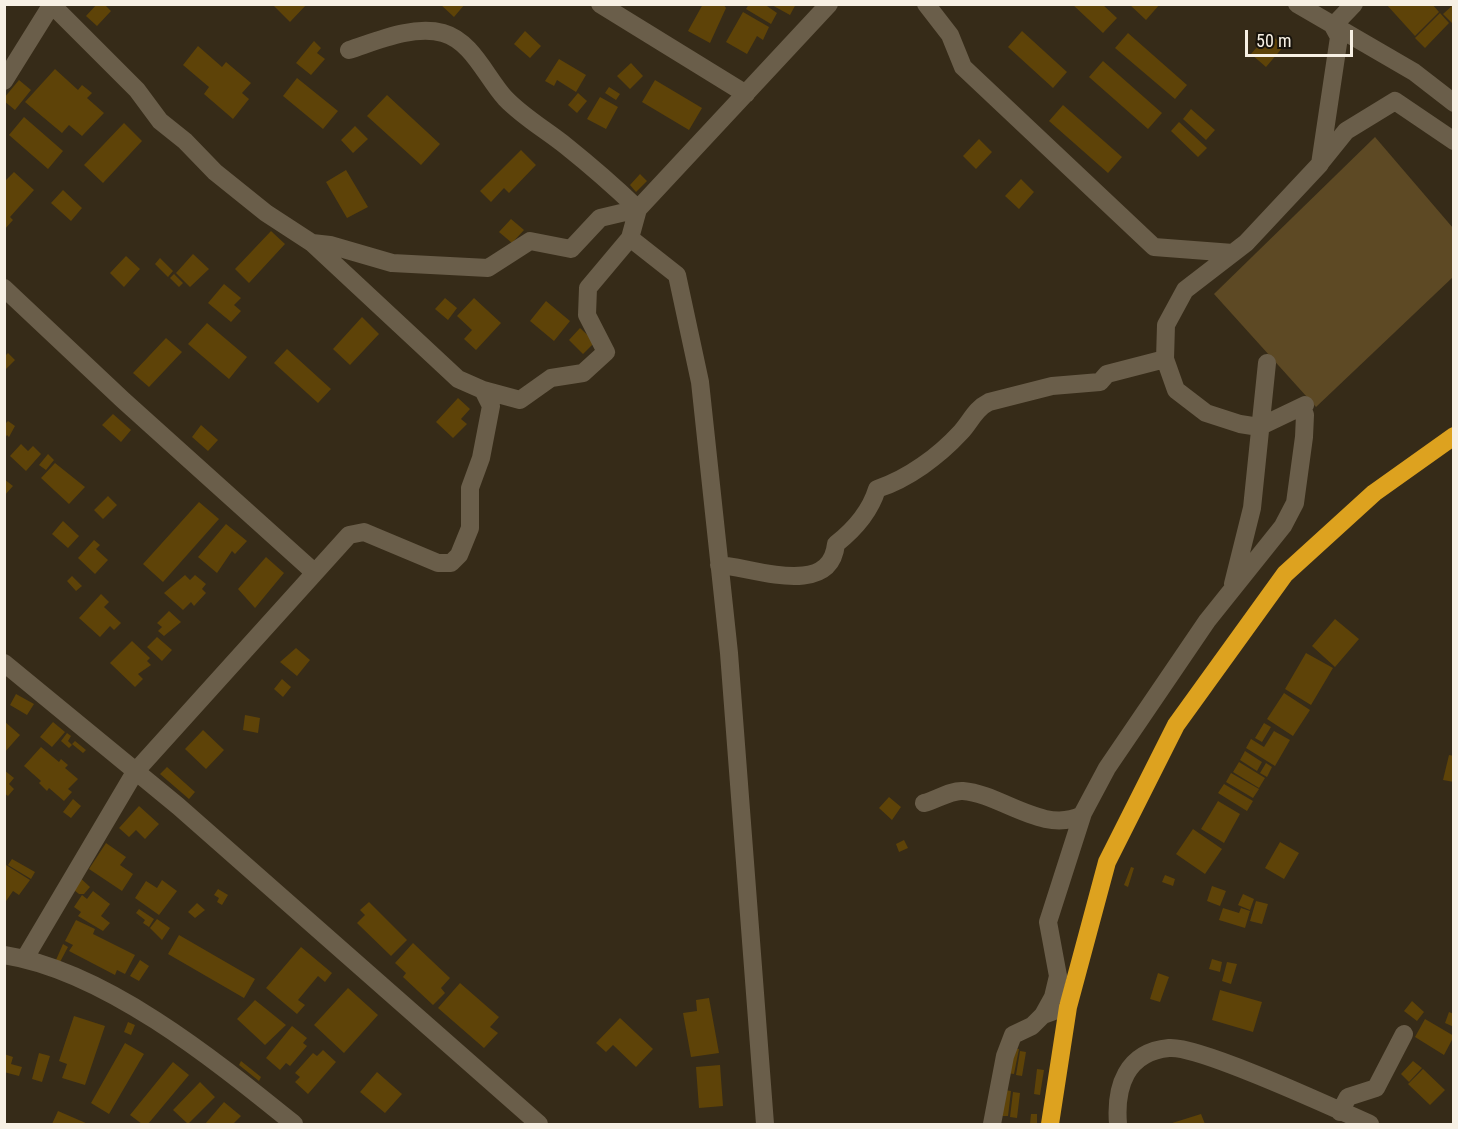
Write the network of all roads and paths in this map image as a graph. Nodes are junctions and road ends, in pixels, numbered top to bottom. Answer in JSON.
{"nodes":[{"id":1,"x":600,"y":4,"type":"edge"},
{"id":2,"x":829,"y":4,"type":"edge"},
{"id":3,"x":927,"y":4,"type":"edge"},
{"id":4,"x":1297,"y":4,"type":"edge"},
{"id":5,"x":1354,"y":4,"type":"edge"},
{"id":6,"x":52,"y":5,"type":"edge"},
{"id":7,"x":1333,"y":26,"type":"junction"},
{"id":8,"x":349,"y":50,"type":"dead end"},
{"id":9,"x":4,"y":81,"type":"edge"},
{"id":10,"x":746,"y":94,"type":"junction"},
{"id":11,"x":1454,"y":102,"type":"edge"},
{"id":12,"x":1454,"y":141,"type":"edge"},
{"id":13,"x":1320,"y":164,"type":"junction"},
{"id":14,"x":638,"y":209,"type":"junction"},
{"id":15,"x":630,"y":238,"type":"junction"},
{"id":16,"x":312,"y":243,"type":"junction"},
{"id":17,"x":1233,"y":253,"type":"junction"},
{"id":18,"x":4,"y":288,"type":"edge"},
{"id":19,"x":1165,"y":359,"type":"junction"},
{"id":20,"x":1267,"y":363,"type":"dead end"},
{"id":21,"x":483,"y":390,"type":"junction"},
{"id":22,"x":1259,"y":427,"type":"junction"},
{"id":23,"x":1454,"y":436,"type":"edge"},
{"id":24,"x":719,"y":565,"type":"junction"},
{"id":25,"x":314,"y":572,"type":"junction"},
{"id":26,"x":1232,"y":589,"type":"junction"},
{"id":27,"x":4,"y":663,"type":"edge"},
{"id":28,"x":135,"y":772,"type":"junction"},
{"id":29,"x":924,"y":803,"type":"dead end"},
{"id":30,"x":1082,"y":815,"type":"junction"},
{"id":31,"x":4,"y":955,"type":"edge"},
{"id":32,"x":25,"y":958,"type":"junction"},
{"id":33,"x":1068,"y":1007,"type":"junction"},
{"id":34,"x":1043,"y":1015,"type":"junction"},
{"id":35,"x":1404,"y":1034,"type":"dead end"},
{"id":36,"x":1340,"y":1112,"type":"junction"},
{"id":37,"x":536,"y":1124,"type":"edge"},
{"id":38,"x":294,"y":1125,"type":"edge"},
{"id":39,"x":765,"y":1125,"type":"edge"},
{"id":40,"x":992,"y":1125,"type":"edge"},
{"id":41,"x":1050,"y":1125,"type":"edge"},
{"id":42,"x":1118,"y":1125,"type":"edge"},
{"id":43,"x":1370,"y":1125,"type":"edge"}],
"edges":[{"from":1,"to":10,"type":"street"},
{"from":2,"to":10,"type":"street"},
{"from":3,"to":17,"type":"street"},
{"from":4,"to":7,"type":"street"},
{"from":5,"to":7,"type":"street"},
{"from":6,"to":9,"type":"street"},
{"from":6,"to":16,"type":"street"},
{"from":7,"to":11,"type":"street"},
{"from":7,"to":13,"type":"street"},
{"from":8,"to":14,"type":"street"},
{"from":10,"to":14,"type":"street"},
{"from":12,"to":13,"type":"street"},
{"from":13,"to":17,"type":"street"},
{"from":14,"to":15,"type":"street"},
{"from":14,"to":16,"type":"street"},
{"from":15,"to":21,"type":"street"},
{"from":15,"to":24,"type":"street"},
{"from":16,"to":21,"type":"street"},
{"from":17,"to":19,"type":"street"},
{"from":18,"to":25,"type":"street"},
{"from":19,"to":22,"type":"street"},
{"from":19,"to":24,"type":"street"},
{"from":20,"to":22,"type":"street"},
{"from":21,"to":25,"type":"street"},
{"from":22,"to":26,"type":"street"},
{"from":22,"to":26,"type":"street"},
{"from":23,"to":33,"type":"highway"},
{"from":24,"to":39,"type":"street"},
{"from":25,"to":28,"type":"street"},
{"from":26,"to":30,"type":"street"},
{"from":27,"to":28,"type":"street"},
{"from":28,"to":32,"type":"street"},
{"from":28,"to":37,"type":"street"},
{"from":29,"to":30,"type":"street"},
{"from":30,"to":34,"type":"street"},
{"from":31,"to":32,"type":"street"},
{"from":32,"to":38,"type":"street"},
{"from":33,"to":34,"type":"street"},
{"from":33,"to":41,"type":"highway"},
{"from":34,"to":40,"type":"street"},
{"from":35,"to":36,"type":"street"},
{"from":36,"to":42,"type":"street"},
{"from":36,"to":43,"type":"street"}]}
